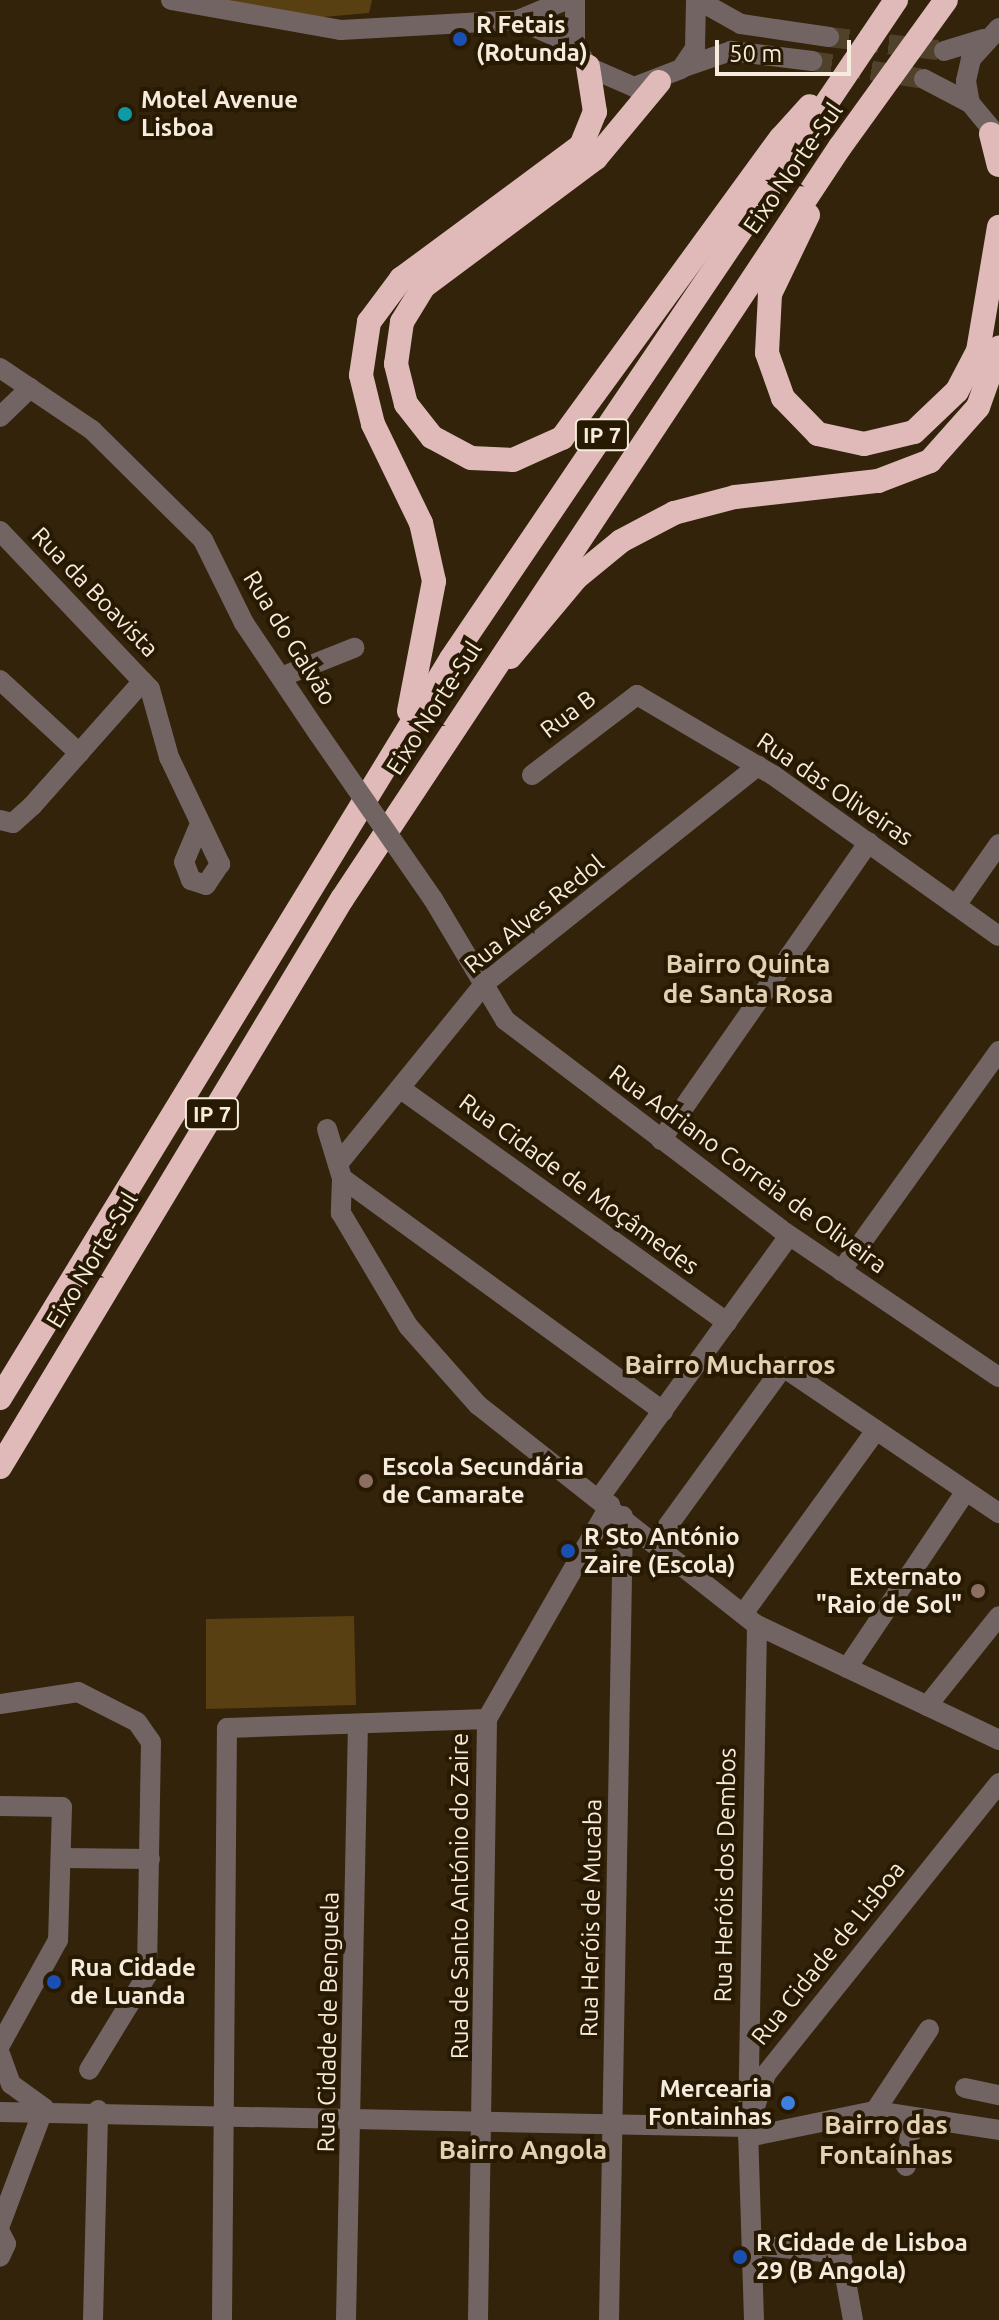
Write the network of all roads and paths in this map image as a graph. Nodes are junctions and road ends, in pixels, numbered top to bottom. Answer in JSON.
{"nodes":[{"id":1,"x":171,"y":0,"type":"edge"},
{"id":2,"x":566,"y":0,"type":"edge"},
{"id":3,"x":575,"y":0,"type":"edge"},
{"id":4,"x":697,"y":0,"type":"edge"},
{"id":5,"x":896,"y":0,"type":"edge"},
{"id":6,"x":946,"y":0,"type":"edge"},
{"id":7,"x":518,"y":20,"type":"junction"},
{"id":8,"x":991,"y":34,"type":"edge"},
{"id":9,"x":829,"y":37,"type":"tunnel mouth"},
{"id":10,"x":575,"y":45,"type":"junction"},
{"id":11,"x":944,"y":51,"type":"tunnel mouth"},
{"id":12,"x":812,"y":61,"type":"tunnel mouth"},
{"id":13,"x":588,"y":67,"type":"junction"},
{"id":14,"x":681,"y":69,"type":"junction"},
{"id":15,"x":924,"y":79,"type":"tunnel mouth"},
{"id":16,"x":659,"y":82,"type":"junction"},
{"id":17,"x":970,"y":103,"type":"junction"},
{"id":18,"x":995,"y":136,"type":"edge"},
{"id":19,"x":791,"y":140,"type":"junction"},
{"id":20,"x":840,"y":147,"type":"junction"},
{"id":21,"x":999,"y":165,"type":"edge"},
{"id":22,"x":999,"y":227,"type":"edge"},
{"id":23,"x":999,"y":348,"type":"edge"},
{"id":24,"x":0,"y":368,"type":"edge"},
{"id":25,"x":30,"y":388,"type":"junction"},
{"id":26,"x":0,"y":417,"type":"edge"},
{"id":27,"x":0,"y":531,"type":"edge"},
{"id":28,"x":354,"y":648,"type":"dead end"},
{"id":29,"x":281,"y":677,"type":"junction"},
{"id":30,"x":0,"y":680,"type":"edge"},
{"id":31,"x":143,"y":681,"type":"junction"},
{"id":32,"x":485,"y":681,"type":"junction"},
{"id":33,"x":637,"y":695,"type":"joint"},
{"id":34,"x":405,"y":731,"type":"junction"},
{"id":35,"x":79,"y":753,"type":"junction"},
{"id":36,"x":758,"y":766,"type":"junction"},
{"id":37,"x":532,"y":775,"type":"dead end"},
{"id":38,"x":0,"y":820,"type":"edge"},
{"id":39,"x":200,"y":824,"type":"dead end"},
{"id":40,"x":869,"y":842,"type":"junction"},
{"id":41,"x":999,"y":844,"type":"edge"},
{"id":42,"x":957,"y":904,"type":"junction"},
{"id":43,"x":999,"y":936,"type":"edge"},
{"id":44,"x":485,"y":983,"type":"junction"},
{"id":45,"x":999,"y":1051,"type":"edge"},
{"id":46,"x":401,"y":1089,"type":"junction"},
{"id":47,"x":327,"y":1129,"type":"dead end"},
{"id":48,"x":661,"y":1140,"type":"junction"},
{"id":49,"x":340,"y":1171,"type":"junction"},
{"id":50,"x":789,"y":1236,"type":"junction"},
{"id":51,"x":841,"y":1271,"type":"junction"},
{"id":52,"x":727,"y":1322,"type":"junction"},
{"id":53,"x":999,"y":1377,"type":"edge"},
{"id":54,"x":0,"y":1398,"type":"edge"},
{"id":55,"x":663,"y":1411,"type":"junction"},
{"id":56,"x":876,"y":1430,"type":"junction"},
{"id":57,"x":0,"y":1467,"type":"edge"},
{"id":58,"x":966,"y":1491,"type":"junction"},
{"id":59,"x":611,"y":1506,"type":"junction"},
{"id":60,"x":999,"y":1513,"type":"edge"},
{"id":61,"x":656,"y":1542,"type":"junction"},
{"id":62,"x":999,"y":1616,"type":"edge"},
{"id":63,"x":750,"y":1619,"type":"junction"},
{"id":64,"x":847,"y":1668,"type":"junction"},
{"id":65,"x":0,"y":1704,"type":"edge"},
{"id":66,"x":927,"y":1706,"type":"junction"},
{"id":67,"x":487,"y":1719,"type":"junction"},
{"id":68,"x":358,"y":1724,"type":"junction"},
{"id":69,"x":999,"y":1740,"type":"edge"},
{"id":70,"x":999,"y":1783,"type":"edge"},
{"id":71,"x":0,"y":1806,"type":"edge"},
{"id":72,"x":61,"y":1858,"type":"junction"},
{"id":73,"x":150,"y":1859,"type":"junction"},
{"id":74,"x":929,"y":2029,"type":"dead end"},
{"id":75,"x":0,"y":2045,"type":"edge"},
{"id":76,"x":0,"y":2054,"type":"edge"},
{"id":77,"x":89,"y":2070,"type":"dead end"},
{"id":78,"x":965,"y":2088,"type":"dead end"},
{"id":79,"x":999,"y":2095,"type":"edge"},
{"id":80,"x":44,"y":2108,"type":"junction"},
{"id":81,"x":98,"y":2110,"type":"junction"},
{"id":82,"x":875,"y":2111,"type":"junction"},
{"id":83,"x":0,"y":2112,"type":"edge"},
{"id":84,"x":226,"y":2114,"type":"junction"},
{"id":85,"x":353,"y":2117,"type":"junction"},
{"id":86,"x":912,"y":2119,"type":"junction"},
{"id":87,"x":486,"y":2121,"type":"junction"},
{"id":88,"x":614,"y":2124,"type":"junction"},
{"id":89,"x":999,"y":2130,"type":"edge"},
{"id":90,"x":748,"y":2132,"type":"junction"},
{"id":91,"x":906,"y":2166,"type":"dead end"},
{"id":92,"x":0,"y":2225,"type":"edge"},
{"id":93,"x":0,"y":2232,"type":"edge"},
{"id":94,"x":753,"y":2245,"type":"junction"},
{"id":95,"x":0,"y":2257,"type":"edge"},
{"id":96,"x":93,"y":2320,"type":"edge"},
{"id":97,"x":222,"y":2320,"type":"edge"},
{"id":98,"x":346,"y":2320,"type":"edge"},
{"id":99,"x":478,"y":2320,"type":"edge"},
{"id":100,"x":609,"y":2320,"type":"edge"},
{"id":101,"x":754,"y":2320,"type":"edge"},
{"id":102,"x":853,"y":2320,"type":"edge"}],
"edges":[{"from":1,"to":7,"type":"street"},
{"from":2,"to":7,"type":"street"},
{"from":3,"to":10,"type":"street"},
{"from":4,"to":9,"type":"street"},
{"from":4,"to":14,"type":"street"},
{"from":5,"to":19,"type":"highway","name":"Eixo Norte-Sul","number":"IP 7","bridge":true},
{"from":6,"to":20,"type":"highway","name":"Eixo Norte-Sul","number":"IP 7","bridge":true},
{"from":7,"to":10,"type":"street"},
{"from":8,"to":11,"type":"street"},
{"from":8,"to":17,"type":"street"},
{"from":10,"to":13,"type":"street"},
{"from":12,"to":14,"type":"street"},
{"from":13,"to":16,"type":"street"},
{"from":13,"to":34,"type":"highway"},
{"from":14,"to":16,"type":"street"},
{"from":15,"to":17,"type":"street"},
{"from":16,"to":19,"type":"highway"},
{"from":17,"to":18,"type":"street"},
{"from":18,"to":21,"type":"highway"},
{"from":19,"to":34,"type":"highway","name":"Eixo Norte-Sul","number":"IP 7"},
{"from":20,"to":22,"type":"highway"},
{"from":20,"to":32,"type":"highway","name":"Eixo Norte-Sul","number":"IP 7"},
{"from":23,"to":32,"type":"highway"},
{"from":24,"to":25,"type":"street","name":"Rua do Galvão"},
{"from":25,"to":26,"type":"street"},
{"from":25,"to":29,"type":"street","name":"Rua do Galvão"},
{"from":27,"to":31,"type":"street","name":"Rua da Boavista"},
{"from":28,"to":29,"type":"street"},
{"from":29,"to":44,"type":"street","name":"Rua do Galvão","bridge":true},
{"from":30,"to":35,"type":"street"},
{"from":31,"to":35,"type":"street"},
{"from":31,"to":39,"type":"street","name":"Rua da Boavista"},
{"from":32,"to":57,"type":"highway","name":"Eixo Norte-Sul","number":"IP 7"},
{"from":33,"to":36,"type":"street","name":"Rua das Oliveiras"},
{"from":33,"to":37,"type":"street","name":"Rua B"},
{"from":34,"to":54,"type":"highway","name":"Eixo Norte-Sul","number":"IP 7"},
{"from":35,"to":38,"type":"street"},
{"from":36,"to":40,"type":"street","name":"Rua das Oliveiras"},
{"from":36,"to":44,"type":"street","name":"Rua Alves Redol"},
{"from":40,"to":42,"type":"street","name":"Rua das Oliveiras"},
{"from":40,"to":48,"type":"street"},
{"from":41,"to":42,"type":"street"},
{"from":42,"to":43,"type":"street","name":"Rua das Oliveiras"},
{"from":44,"to":46,"type":"street","name":"Rua Alves Redol"},
{"from":44,"to":48,"type":"street","name":"Rua Adriano Correia de Oliveira"},
{"from":45,"to":51,"type":"street"},
{"from":46,"to":49,"type":"street","name":"Rua Alves Redol"},
{"from":46,"to":52,"type":"street","name":"Rua Cidade de Moçâmedes"},
{"from":47,"to":49,"type":"street"},
{"from":48,"to":50,"type":"street","name":"Rua Adriano Correia de Oliveira"},
{"from":49,"to":55,"type":"street"},
{"from":49,"to":59,"type":"street"},
{"from":50,"to":51,"type":"street","name":"Rua Adriano Correia de Oliveira"},
{"from":50,"to":52,"type":"street","name":"Rua de Santo António do Zaire"},
{"from":51,"to":53,"type":"street","name":"Rua Adriano Correia de Oliveira"},
{"from":52,"to":55,"type":"street","name":"Rua de Santo António do Zaire"},
{"from":55,"to":59,"type":"street","name":"Rua de Santo António do Zaire"},
{"from":56,"to":58,"type":"street"},
{"from":56,"to":61,"type":"street"},
{"from":56,"to":63,"type":"street"},
{"from":58,"to":60,"type":"street"},
{"from":58,"to":64,"type":"street"},
{"from":59,"to":61,"type":"street"},
{"from":59,"to":67,"type":"street","name":"Rua de Santo António do Zaire"},
{"from":59,"to":88,"type":"street","name":"Rua Heróis de Mucaba"},
{"from":61,"to":63,"type":"street"},
{"from":62,"to":66,"type":"street"},
{"from":63,"to":64,"type":"street"},
{"from":63,"to":90,"type":"street","name":"Rua Heróis dos Dembos"},
{"from":64,"to":66,"type":"street"},
{"from":65,"to":73,"type":"street"},
{"from":66,"to":69,"type":"street"},
{"from":67,"to":68,"type":"street"},
{"from":67,"to":87,"type":"street","name":"Rua de Santo António do Zaire"},
{"from":68,"to":84,"type":"street"},
{"from":68,"to":85,"type":"street","name":"Rua Cidade de Benguela"},
{"from":70,"to":90,"type":"street","name":"Rua Cidade de Lisboa"},
{"from":71,"to":72,"type":"street"},
{"from":72,"to":73,"type":"street"},
{"from":72,"to":75,"type":"street"},
{"from":73,"to":77,"type":"street"},
{"from":74,"to":82,"type":"street"},
{"from":76,"to":80,"type":"street"},
{"from":78,"to":79,"type":"street"},
{"from":80,"to":81,"type":"street"},
{"from":80,"to":83,"type":"street"},
{"from":80,"to":92,"type":"street"},
{"from":81,"to":84,"type":"street"},
{"from":81,"to":96,"type":"street"},
{"from":82,"to":86,"type":"street"},
{"from":82,"to":90,"type":"street"},
{"from":84,"to":85,"type":"street"},
{"from":84,"to":97,"type":"street"},
{"from":85,"to":87,"type":"street"},
{"from":85,"to":98,"type":"street","name":"Rua Cidade de Benguela"},
{"from":86,"to":89,"type":"street"},
{"from":86,"to":91,"type":"street"},
{"from":87,"to":88,"type":"street"},
{"from":87,"to":99,"type":"street","name":"Rua de Santo António do Zaire"},
{"from":88,"to":90,"type":"street"},
{"from":88,"to":100,"type":"street","name":"Rua Heróis de Mucaba"},
{"from":90,"to":94,"type":"street","name":"Rua Cidade de Lisboa"},
{"from":93,"to":95,"type":"street"},
{"from":94,"to":101,"type":"street","name":"Rua Cidade de Lisboa"},
{"from":94,"to":102,"type":"street"}]}
